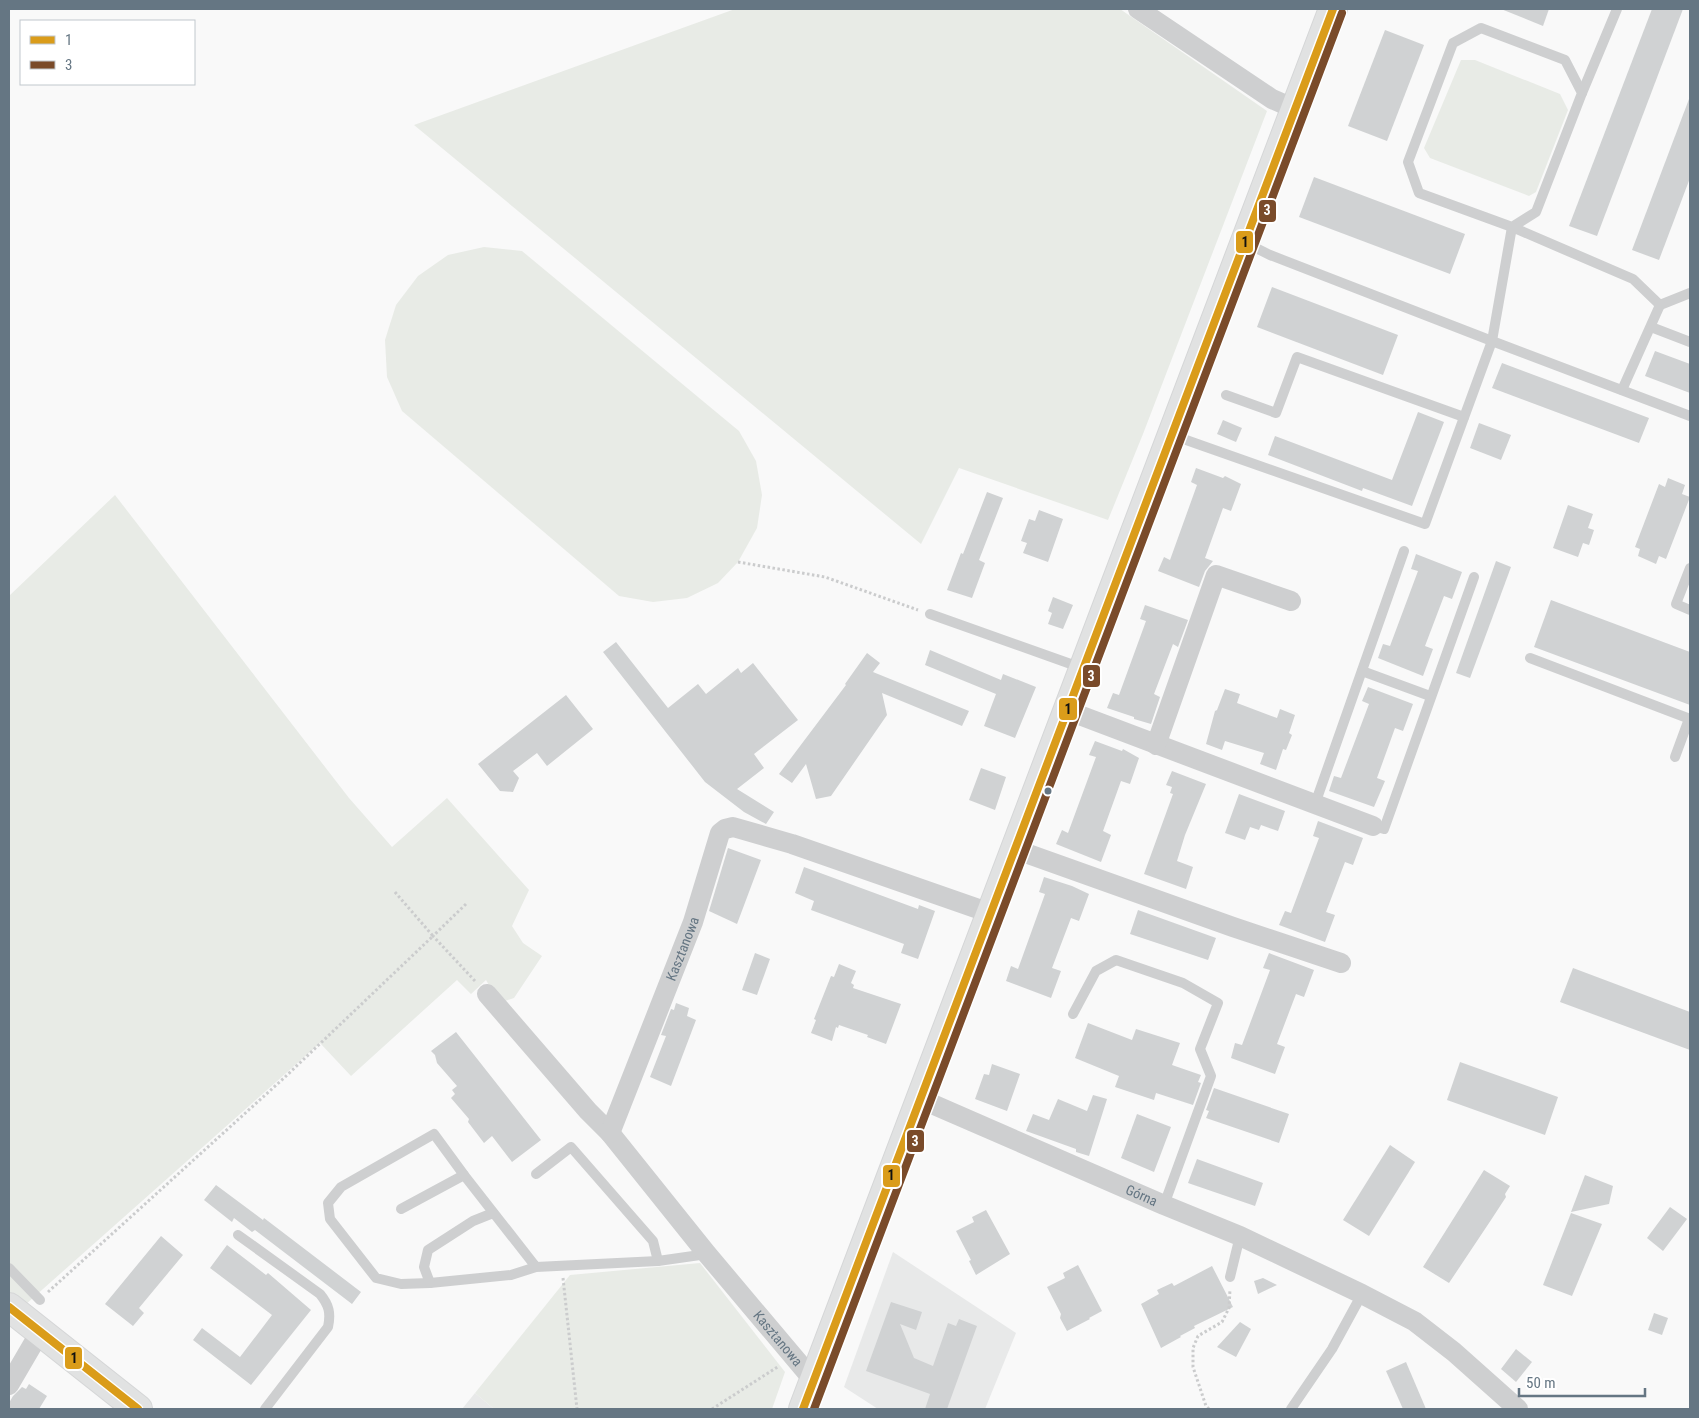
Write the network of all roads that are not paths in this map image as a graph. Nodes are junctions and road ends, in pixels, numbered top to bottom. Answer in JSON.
{"nodes":[{"id":1,"x":1138,"y":9,"type":"edge"},
{"id":2,"x":1333,"y":9,"type":"edge"},
{"id":3,"x":1617,"y":9,"type":"edge"},
{"id":4,"x":1582,"y":93,"type":"junction"},
{"id":5,"x":1295,"y":109,"type":"junction"},
{"id":6,"x":1512,"y":227,"type":"junction"},
{"id":7,"x":1245,"y":242,"type":"junction"},
{"id":8,"x":1690,"y":293,"type":"edge"},
{"id":9,"x":1660,"y":305,"type":"junction"},
{"id":10,"x":1651,"y":326,"type":"junction"},
{"id":11,"x":1492,"y":341,"type":"junction"},
{"id":12,"x":1690,"y":342,"type":"edge"},
{"id":13,"x":1622,"y":390,"type":"junction"},
{"id":14,"x":1226,"y":395,"type":"dead end"},
{"id":15,"x":1690,"y":416,"type":"edge"},
{"id":16,"x":1464,"y":417,"type":"junction"},
{"id":17,"x":1172,"y":435,"type":"junction"},
{"id":18,"x":1404,"y":551,"type":"dead end"},
{"id":19,"x":1690,"y":568,"type":"edge"},
{"id":20,"x":1474,"y":577,"type":"dead end"},
{"id":21,"x":1291,"y":600,"type":"dead end"},
{"id":22,"x":1690,"y":610,"type":"edge"},
{"id":23,"x":930,"y":614,"type":"road end"},
{"id":24,"x":1530,"y":658,"type":"dead end"},
{"id":25,"x":1082,"y":668,"type":"junction"},
{"id":26,"x":1362,"y":672,"type":"junction"},
{"id":27,"x":1430,"y":696,"type":"junction"},
{"id":28,"x":1066,"y":710,"type":"junction"},
{"id":29,"x":1690,"y":719,"type":"edge"},
{"id":30,"x":1156,"y":745,"type":"junction"},
{"id":31,"x":1675,"y":757,"type":"dead end"},
{"id":32,"x":1315,"y":804,"type":"junction"},
{"id":33,"x":1373,"y":826,"type":"joint"},
{"id":34,"x":1014,"y":849,"type":"junction"},
{"id":35,"x":990,"y":913,"type":"junction"},
{"id":36,"x":1341,"y":963,"type":"dead end"},
{"id":37,"x":487,"y":994,"type":"road end"},
{"id":38,"x":1073,"y":1014,"type":"dead end"},
{"id":39,"x":920,"y":1098,"type":"junction"},
{"id":40,"x":610,"y":1133,"type":"junction"},
{"id":41,"x":536,"y":1174,"type":"dead end"},
{"id":42,"x":464,"y":1176,"type":"junction"},
{"id":43,"x":1164,"y":1205,"type":"junction"},
{"id":44,"x":401,"y":1209,"type":"dead end"},
{"id":45,"x":493,"y":1213,"type":"junction"},
{"id":46,"x":238,"y":1234,"type":"dead end"},
{"id":47,"x":1240,"y":1236,"type":"junction"},
{"id":48,"x":707,"y":1254,"type":"junction"},
{"id":49,"x":658,"y":1261,"type":"junction"},
{"id":50,"x":536,"y":1267,"type":"junction"},
{"id":51,"x":9,"y":1268,"type":"edge"},
{"id":52,"x":1230,"y":1277,"type":"road end"},
{"id":53,"x":430,"y":1283,"type":"junction"},
{"id":54,"x":1362,"y":1294,"type":"junction"},
{"id":55,"x":40,"y":1300,"type":"road end"},
{"id":56,"x":9,"y":1307,"type":"edge"},
{"id":57,"x":40,"y":1332,"type":"junction"},
{"id":58,"x":814,"y":1381,"type":"junction"},
{"id":59,"x":9,"y":1385,"type":"edge"},
{"id":60,"x":138,"y":1409,"type":"edge"},
{"id":61,"x":265,"y":1409,"type":"edge"},
{"id":62,"x":803,"y":1409,"type":"edge"},
{"id":63,"x":1291,"y":1409,"type":"edge"},
{"id":64,"x":1518,"y":1409,"type":"edge"}],
"edges":[{"from":1,"to":5,"type":"street"},
{"from":2,"to":5,"type":"main road"},
{"from":3,"to":4,"type":"lane"},
{"from":4,"to":6,"type":"lane"},
{"from":4,"to":6,"type":"lane"},
{"from":5,"to":7,"type":"main road"},
{"from":6,"to":9,"type":"lane"},
{"from":6,"to":11,"type":"lane"},
{"from":7,"to":11,"type":"lane"},
{"from":7,"to":17,"type":"main road"},
{"from":8,"to":9,"type":"lane"},
{"from":9,"to":10,"type":"lane"},
{"from":10,"to":12,"type":"lane"},
{"from":10,"to":13,"type":"lane"},
{"from":11,"to":13,"type":"lane"},
{"from":11,"to":16,"type":"lane"},
{"from":13,"to":15,"type":"lane"},
{"from":14,"to":16,"type":"lane"},
{"from":16,"to":17,"type":"lane"},
{"from":17,"to":25,"type":"main road"},
{"from":18,"to":26,"type":"lane"},
{"from":19,"to":22,"type":"lane"},
{"from":20,"to":27,"type":"lane"},
{"from":21,"to":30,"type":"street"},
{"from":23,"to":25,"type":"lane"},
{"from":24,"to":29,"type":"lane"},
{"from":25,"to":28,"type":"main road"},
{"from":26,"to":27,"type":"lane"},
{"from":26,"to":32,"type":"lane"},
{"from":27,"to":33,"type":"lane"},
{"from":28,"to":30,"type":"street"},
{"from":28,"to":34,"type":"main road"},
{"from":29,"to":31,"type":"lane"},
{"from":30,"to":32,"type":"street"},
{"from":32,"to":33,"type":"street"},
{"from":34,"to":35,"type":"main road"},
{"from":34,"to":36,"type":"street"},
{"from":35,"to":39,"type":"main road"},
{"from":35,"to":40,"type":"street","name":"Kasztanowa"},
{"from":37,"to":40,"type":"street","name":"Kasztanowa"},
{"from":38,"to":43,"type":"lane"},
{"from":39,"to":43,"type":"street","name":"Górna"},
{"from":39,"to":58,"type":"main road"},
{"from":40,"to":48,"type":"street","name":"Kasztanowa"},
{"from":41,"to":49,"type":"lane"},
{"from":42,"to":44,"type":"lane"},
{"from":42,"to":45,"type":"lane"},
{"from":42,"to":53,"type":"lane"},
{"from":43,"to":47,"type":"street","name":"Górna"},
{"from":45,"to":50,"type":"lane"},
{"from":45,"to":53,"type":"lane"},
{"from":46,"to":61,"type":"lane"},
{"from":47,"to":52,"type":"lane"},
{"from":47,"to":54,"type":"street","name":"Górna"},
{"from":48,"to":49,"type":"lane"},
{"from":48,"to":58,"type":"street","name":"Kasztanowa"},
{"from":49,"to":50,"type":"lane"},
{"from":50,"to":53,"type":"lane"},
{"from":51,"to":55,"type":"lane"},
{"from":54,"to":63,"type":"lane"},
{"from":54,"to":64,"type":"street","name":"Górna"},
{"from":56,"to":57,"type":"main road"},
{"from":57,"to":59,"type":"street"},
{"from":57,"to":60,"type":"main road"},
{"from":58,"to":62,"type":"main road"}]}
